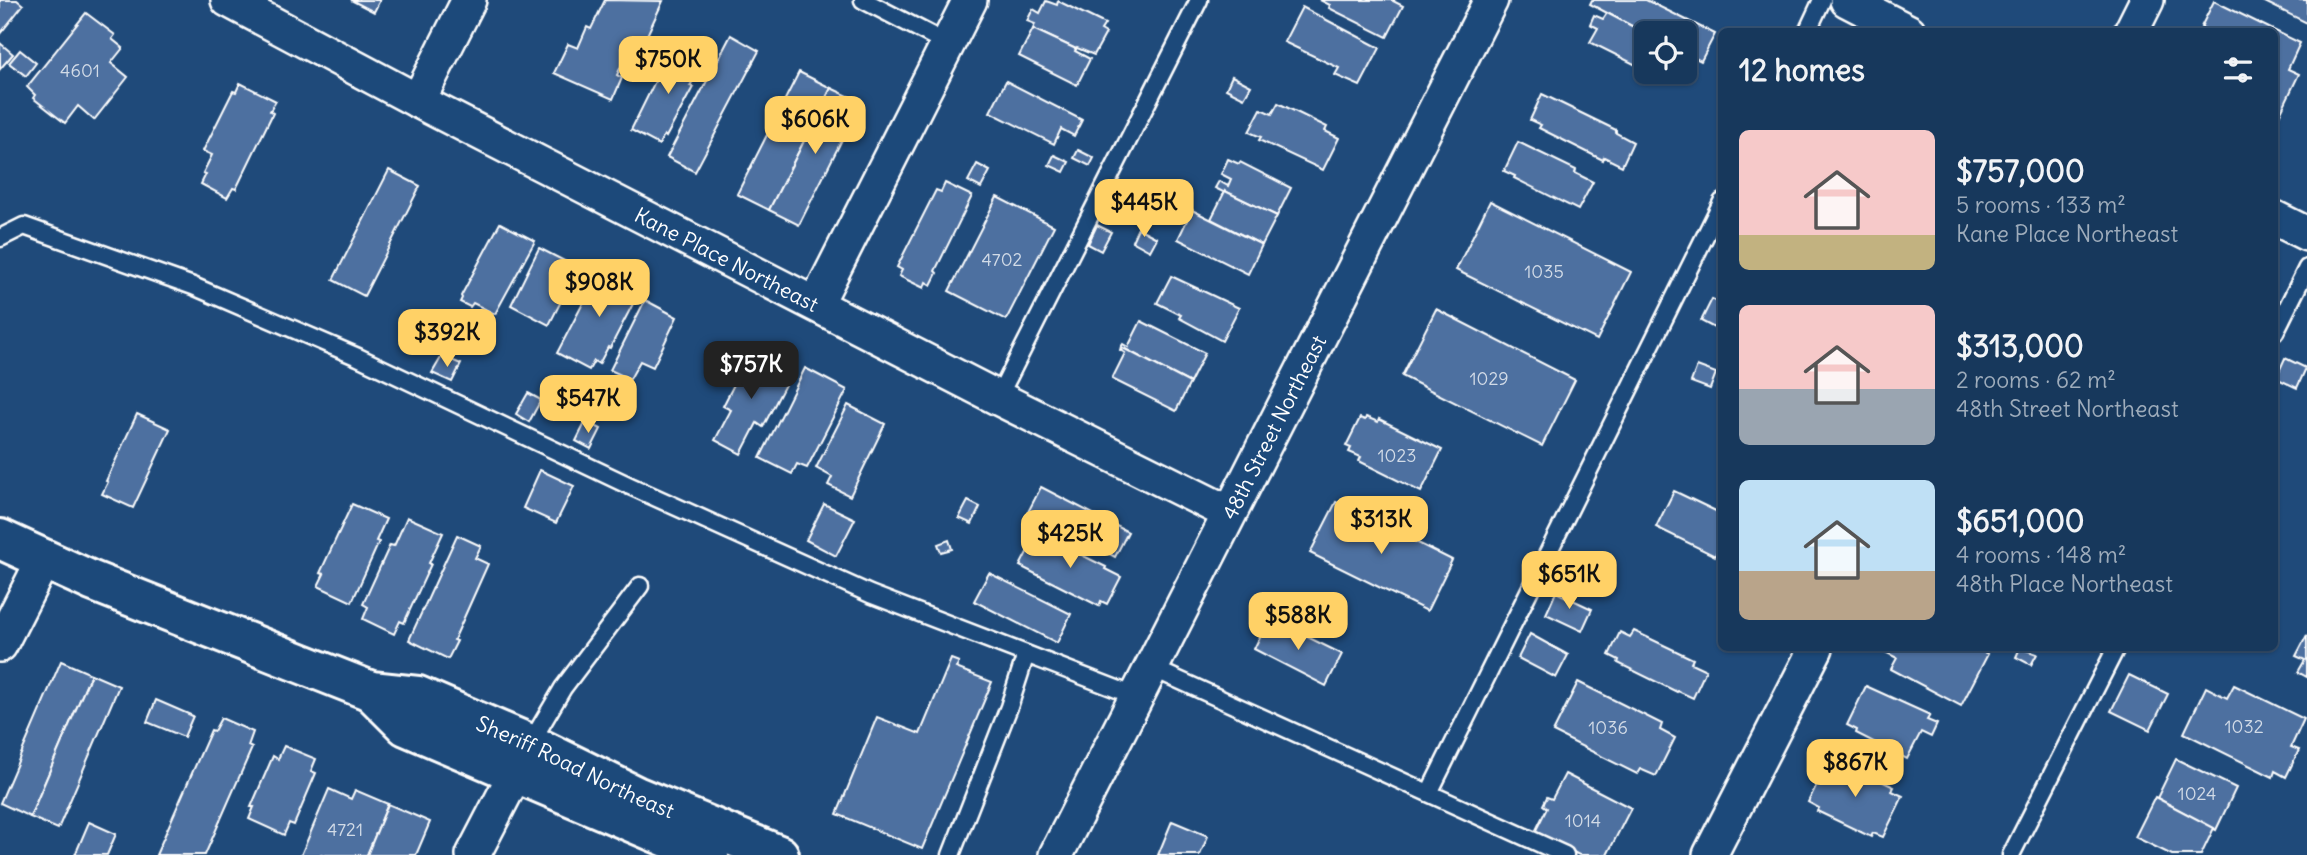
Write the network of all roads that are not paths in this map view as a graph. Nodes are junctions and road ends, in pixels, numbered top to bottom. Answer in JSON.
{"nodes":[{"id":1,"x":228,"y":0,"type":"edge"},
{"id":2,"x":469,"y":0,"type":"edge"},
{"id":3,"x":863,"y":0,"type":"edge"},
{"id":4,"x":970,"y":0,"type":"edge"},
{"id":5,"x":1199,"y":0,"type":"edge"},
{"id":6,"x":1491,"y":0,"type":"edge"},
{"id":7,"x":1822,"y":0,"type":"edge"},
{"id":8,"x":1847,"y":0,"type":"edge"},
{"id":9,"x":2147,"y":0,"type":"edge"},
{"id":10,"x":1809,"y":28,"type":"edge"},
{"id":11,"x":1901,"y":28,"type":"edge"},
{"id":12,"x":2133,"y":28,"type":"edge"},
{"id":13,"x":948,"y":44,"type":"junction"},
{"id":14,"x":418,"y":101,"type":"junction"},
{"id":15,"x":1718,"y":210,"type":"edge"},
{"id":16,"x":2278,"y":220,"type":"edge"},
{"id":17,"x":2307,"y":234,"type":"edge"},
{"id":18,"x":0,"y":238,"type":"edge"},
{"id":19,"x":2307,"y":268,"type":"edge"},
{"id":20,"x":816,"y":304,"type":"junction"},
{"id":21,"x":2278,"y":326,"type":"edge"},
{"id":22,"x":998,"y":398,"type":"junction"},
{"id":23,"x":1229,"y":513,"type":"junction"},
{"id":24,"x":0,"y":539,"type":"edge"},
{"id":25,"x":44,"y":559,"type":"junction"},
{"id":26,"x":640,"y":586,"type":"dead end"},
{"id":27,"x":0,"y":645,"type":"edge"},
{"id":28,"x":1814,"y":651,"type":"edge"},
{"id":29,"x":2114,"y":651,"type":"edge"},
{"id":30,"x":1026,"y":654,"type":"junction"},
{"id":31,"x":1143,"y":681,"type":"junction"},
{"id":32,"x":524,"y":758,"type":"junction"},
{"id":33,"x":1429,"y":793,"type":"junction"},
{"id":34,"x":474,"y":855,"type":"edge"},
{"id":35,"x":709,"y":855,"type":"edge"},
{"id":36,"x":779,"y":855,"type":"edge"},
{"id":37,"x":951,"y":855,"type":"edge"},
{"id":38,"x":1056,"y":855,"type":"edge"},
{"id":39,"x":1565,"y":855,"type":"edge"},
{"id":40,"x":1710,"y":855,"type":"edge"},
{"id":41,"x":2011,"y":855,"type":"edge"}],
"edges":[{"from":1,"to":14,"type":"street","name":"Kane Place Northeast"},
{"from":2,"to":14,"type":"street"},
{"from":3,"to":13,"type":"lane"},
{"from":4,"to":13,"type":"street"},
{"from":5,"to":22,"type":"lane"},
{"from":6,"to":23,"type":"street","name":"48th Street Northeast"},
{"from":7,"to":10,"type":"lane"},
{"from":8,"to":11,"type":"street"},
{"from":9,"to":12,"type":"street"},
{"from":13,"to":20,"type":"street"},
{"from":14,"to":20,"type":"street","name":"Kane Place Northeast"},
{"from":15,"to":33,"type":"lane"},
{"from":16,"to":17,"type":"street"},
{"from":18,"to":30,"type":"lane"},
{"from":19,"to":21,"type":"lane"},
{"from":20,"to":22,"type":"street","name":"Kane Place Northeast"},
{"from":22,"to":23,"type":"street","name":"Kane Place Northeast"},
{"from":23,"to":31,"type":"street","name":"48th Street Northeast"},
{"from":24,"to":25,"type":"main road","name":"Sheriff Road Northeast"},
{"from":25,"to":27,"type":"street"},
{"from":25,"to":32,"type":"main road","name":"Sheriff Road Northeast"},
{"from":26,"to":32,"type":"lane"},
{"from":28,"to":40,"type":"street"},
{"from":29,"to":41,"type":"lane"},
{"from":30,"to":31,"type":"lane"},
{"from":30,"to":37,"type":"lane"},
{"from":31,"to":33,"type":"lane"},
{"from":31,"to":38,"type":"street","name":"48th Street Northeast"},
{"from":32,"to":34,"type":"street"},
{"from":32,"to":35,"type":"main road","name":"Sheriff Road Northeast"},
{"from":32,"to":36,"type":"main road","name":"Sheriff Road Northeast"},
{"from":33,"to":39,"type":"lane"}]}
